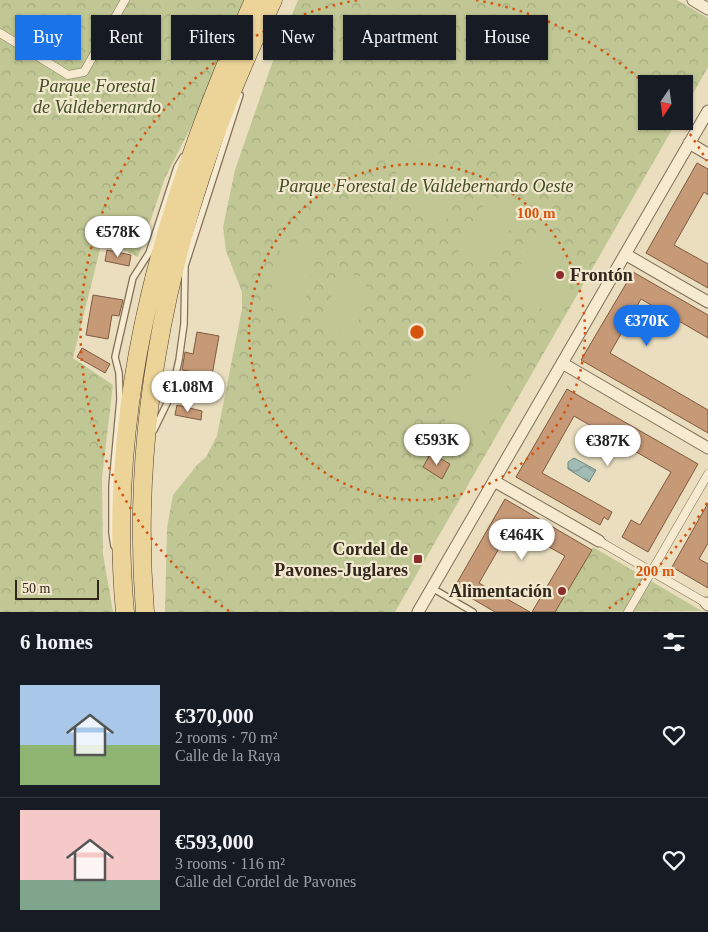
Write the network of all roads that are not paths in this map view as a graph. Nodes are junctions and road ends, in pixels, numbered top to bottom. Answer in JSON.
{"nodes":[{"id":1,"x":125,"y":0,"type":"edge"},
{"id":2,"x":254,"y":0,"type":"edge"},
{"id":3,"x":273,"y":0,"type":"edge"},
{"id":4,"x":693,"y":0,"type":"edge"},
{"id":5,"x":708,"y":9,"type":"edge"},
{"id":6,"x":0,"y":33,"type":"edge"},
{"id":7,"x":256,"y":39,"type":"junction"},
{"id":8,"x":73,"y":76,"type":"junction"},
{"id":9,"x":85,"y":77,"type":"dead end"},
{"id":10,"x":708,"y":111,"type":"edge"},
{"id":11,"x":689,"y":143,"type":"junction"},
{"id":12,"x":708,"y":154,"type":"edge"},
{"id":13,"x":625,"y":254,"type":"junction"},
{"id":14,"x":708,"y":302,"type":"edge"},
{"id":15,"x":562,"y":363,"type":"junction"},
{"id":16,"x":708,"y":448,"type":"edge"},
{"id":17,"x":708,"y":474,"type":"edge"},
{"id":18,"x":494,"y":480,"type":"junction"},
{"id":19,"x":598,"y":541,"type":"joint"},
{"id":20,"x":652,"y":572,"type":"junction"},
{"id":21,"x":142,"y":576,"type":"junction"},
{"id":22,"x":432,"y":588,"type":"junction"},
{"id":23,"x":707,"y":604,"type":"edge"},
{"id":24,"x":125,"y":612,"type":"edge"},
{"id":25,"x":145,"y":612,"type":"edge"},
{"id":26,"x":418,"y":612,"type":"edge"},
{"id":27,"x":473,"y":612,"type":"edge"},
{"id":28,"x":628,"y":612,"type":"edge"}],
"edges":[{"from":1,"to":8,"type":"street"},
{"from":2,"to":24,"type":"main road"},
{"from":3,"to":7,"type":"main road"},
{"from":4,"to":5,"type":"street"},
{"from":6,"to":8,"type":"street"},
{"from":7,"to":21,"type":"lane"},
{"from":7,"to":21,"type":"main road"},
{"from":8,"to":9,"type":"street"},
{"from":10,"to":11,"type":"street"},
{"from":11,"to":12,"type":"street"},
{"from":11,"to":13,"type":"street"},
{"from":13,"to":14,"type":"street"},
{"from":13,"to":15,"type":"street"},
{"from":15,"to":16,"type":"street"},
{"from":15,"to":18,"type":"street"},
{"from":17,"to":20,"type":"street"},
{"from":18,"to":19,"type":"street"},
{"from":18,"to":22,"type":"street"},
{"from":19,"to":20,"type":"street"},
{"from":20,"to":23,"type":"street"},
{"from":20,"to":28,"type":"street"},
{"from":21,"to":25,"type":"main road"},
{"from":22,"to":26,"type":"street"},
{"from":22,"to":27,"type":"lane"}]}
